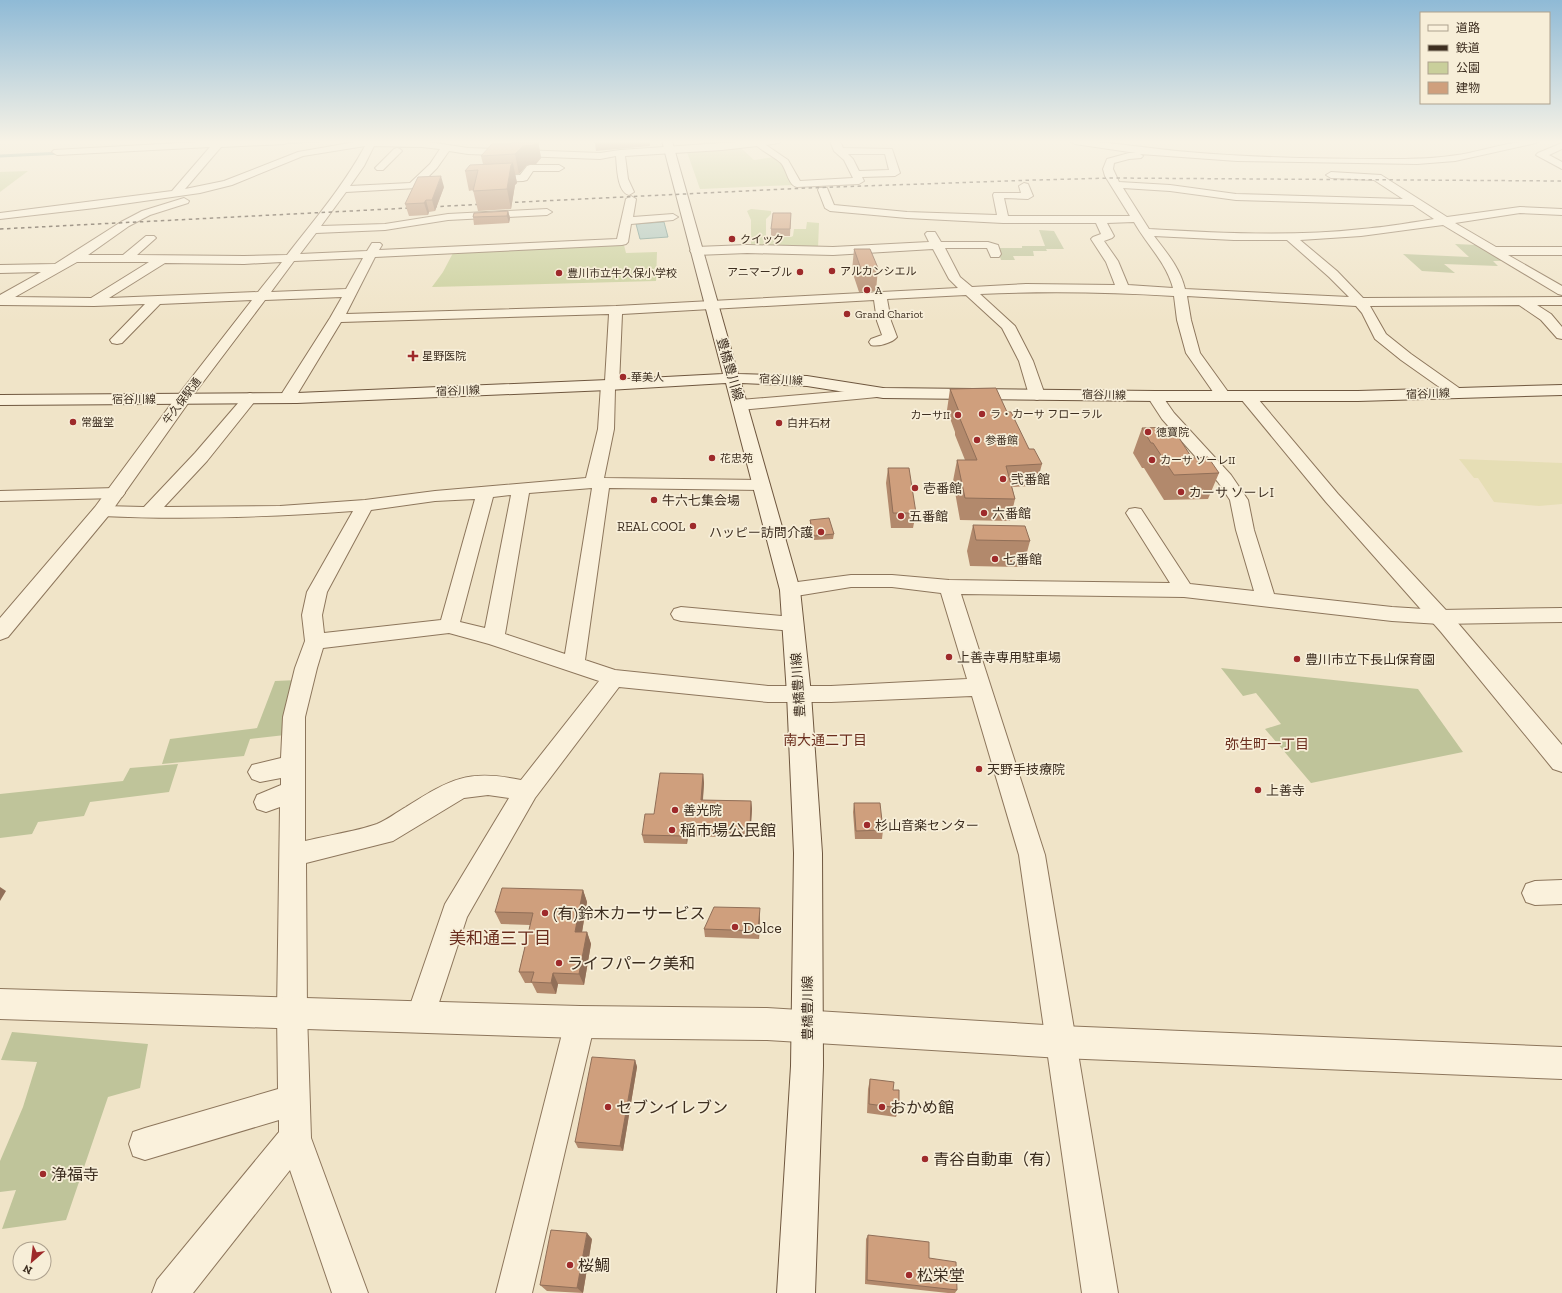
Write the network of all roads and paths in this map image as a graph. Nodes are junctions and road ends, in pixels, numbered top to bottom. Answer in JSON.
{"nodes":[{"id":1,"x":117,"y":201,"type":"edge"},
{"id":2,"x":183,"y":201,"type":"edge"},
{"id":3,"x":334,"y":201,"type":"edge"},
{"id":4,"x":629,"y":201,"type":"edge"},
{"id":5,"x":683,"y":201,"type":"edge"},
{"id":6,"x":827,"y":201,"type":"edge"},
{"id":7,"x":1031,"y":201,"type":"edge"},
{"id":8,"x":1126,"y":201,"type":"edge"},
{"id":9,"x":1394,"y":201,"type":"edge"},
{"id":10,"x":1414,"y":202,"type":"joint"},
{"id":11,"x":62,"y":209,"type":"junction"},
{"id":12,"x":159,"y":209,"type":"junction"},
{"id":13,"x":547,"y":212,"type":"dead end"},
{"id":14,"x":1562,"y":212,"type":"edge"},
{"id":15,"x":0,"y":216,"type":"edge"},
{"id":16,"x":922,"y":216,"type":"junction"},
{"id":17,"x":673,"y":217,"type":"dead end"},
{"id":18,"x":1003,"y":220,"type":"junction"},
{"id":19,"x":1100,"y":220,"type":"junction"},
{"id":20,"x":1138,"y":220,"type":"junction"},
{"id":21,"x":626,"y":221,"type":"junction"},
{"id":22,"x":1447,"y":222,"type":"junction"},
{"id":23,"x":385,"y":227,"type":"junction"},
{"id":24,"x":312,"y":230,"type":"junction"},
{"id":25,"x":1146,"y":232,"type":"junction"},
{"id":26,"x":1290,"y":237,"type":"junction"},
{"id":27,"x":150,"y":238,"type":"dead end"},
{"id":28,"x":937,"y":245,"type":"junction"},
{"id":29,"x":696,"y":251,"type":"junction"},
{"id":30,"x":1494,"y":251,"type":"junction"},
{"id":31,"x":1562,"y":251,"type":"edge"},
{"id":32,"x":372,"y":254,"type":"junction"},
{"id":33,"x":995,"y":254,"type":"dead end"},
{"id":34,"x":75,"y":258,"type":"junction"},
{"id":35,"x":125,"y":258,"type":"junction"},
{"id":36,"x":290,"y":258,"type":"junction"},
{"id":37,"x":163,"y":259,"type":"junction"},
{"id":38,"x":59,"y":268,"type":"junction"},
{"id":39,"x":0,"y":269,"type":"edge"},
{"id":40,"x":1123,"y":289,"type":"junction"},
{"id":41,"x":970,"y":291,"type":"junction"},
{"id":42,"x":1562,"y":291,"type":"edge"},
{"id":43,"x":1180,"y":292,"type":"junction"},
{"id":44,"x":350,"y":293,"type":"junction"},
{"id":45,"x":880,"y":296,"type":"junction"},
{"id":46,"x":261,"y":297,"type":"junction"},
{"id":47,"x":156,"y":300,"type":"junction"},
{"id":48,"x":0,"y":301,"type":"edge"},
{"id":49,"x":1522,"y":301,"type":"junction"},
{"id":50,"x":1562,"y":301,"type":"edge"},
{"id":51,"x":94,"y":302,"type":"junction"},
{"id":52,"x":1360,"y":302,"type":"junction"},
{"id":53,"x":712,"y":305,"type":"junction"},
{"id":54,"x":616,"y":310,"type":"junction"},
{"id":55,"x":337,"y":318,"type":"junction"},
{"id":56,"x":1562,"y":336,"type":"edge"},
{"id":57,"x":117,"y":340,"type":"dead end"},
{"id":58,"x":876,"y":342,"type":"dead end"},
{"id":59,"x":732,"y":378,"type":"junction"},
{"id":60,"x":610,"y":385,"type":"junction"},
{"id":61,"x":1562,"y":390,"type":"edge"},
{"id":62,"x":883,"y":393,"type":"junction"},
{"id":63,"x":1457,"y":393,"type":"junction"},
{"id":64,"x":1037,"y":394,"type":"junction"},
{"id":65,"x":1155,"y":396,"type":"junction"},
{"id":66,"x":1223,"y":396,"type":"junction"},
{"id":67,"x":1247,"y":396,"type":"junction"},
{"id":68,"x":183,"y":398,"type":"junction"},
{"id":69,"x":250,"y":398,"type":"junction"},
{"id":70,"x":287,"y":398,"type":"junction"},
{"id":71,"x":0,"y":400,"type":"edge"},
{"id":72,"x":740,"y":405,"type":"junction"},
{"id":73,"x":597,"y":483,"type":"junction"},
{"id":74,"x":762,"y":485,"type":"junction"},
{"id":75,"x":521,"y":488,"type":"junction"},
{"id":76,"x":116,"y":493,"type":"junction"},
{"id":77,"x":485,"y":493,"type":"junction"},
{"id":78,"x":0,"y":496,"type":"edge"},
{"id":79,"x":365,"y":505,"type":"junction"},
{"id":80,"x":102,"y":511,"type":"junction"},
{"id":81,"x":1135,"y":512,"type":"dead end"},
{"id":82,"x":149,"y":513,"type":"junction"},
{"id":83,"x":949,"y":587,"type":"junction"},
{"id":84,"x":790,"y":590,"type":"junction"},
{"id":85,"x":1184,"y":590,"type":"junction"},
{"id":86,"x":1266,"y":600,"type":"junction"},
{"id":87,"x":681,"y":614,"type":"dead end"},
{"id":88,"x":1562,"y":615,"type":"edge"},
{"id":89,"x":1440,"y":617,"type":"junction"},
{"id":90,"x":793,"y":624,"type":"junction"},
{"id":91,"x":449,"y":626,"type":"junction"},
{"id":92,"x":0,"y":632,"type":"edge"},
{"id":93,"x":494,"y":638,"type":"junction"},
{"id":94,"x":315,"y":640,"type":"junction"},
{"id":95,"x":574,"y":664,"type":"junction"},
{"id":96,"x":614,"y":678,"type":"junction"},
{"id":97,"x":980,"y":687,"type":"junction"},
{"id":98,"x":799,"y":694,"type":"junction"},
{"id":99,"x":1557,"y":751,"type":"edge"},
{"id":100,"x":293,"y":766,"type":"junction"},
{"id":101,"x":260,"y":772,"type":"dead end"},
{"id":102,"x":293,"y":791,"type":"junction"},
{"id":103,"x":526,"y":791,"type":"junction"},
{"id":104,"x":266,"y":802,"type":"dead end"},
{"id":105,"x":293,"y":855,"type":"junction"},
{"id":106,"x":1562,"y":892,"type":"edge"},
{"id":107,"x":1535,"y":893,"type":"dead end"},
{"id":108,"x":0,"y":1004,"type":"edge"},
{"id":109,"x":292,"y":1013,"type":"junction"},
{"id":110,"x":420,"y":1017,"type":"junction"},
{"id":111,"x":580,"y":1022,"type":"junction"},
{"id":112,"x":807,"y":1026,"type":"junction"},
{"id":113,"x":1061,"y":1042,"type":"junction"},
{"id":114,"x":1562,"y":1063,"type":"edge"},
{"id":115,"x":293,"y":1100,"type":"junction"},
{"id":116,"x":295,"y":1138,"type":"junction"},
{"id":117,"x":145,"y":1144,"type":"dead end"},
{"id":118,"x":170,"y":1293,"type":"edge"},
{"id":119,"x":350,"y":1293,"type":"edge"},
{"id":120,"x":514,"y":1293,"type":"edge"},
{"id":121,"x":796,"y":1293,"type":"edge"},
{"id":122,"x":1100,"y":1293,"type":"edge"}],
"edges":[{"from":1,"to":11,"type":"street"},
{"from":2,"to":12,"type":"street"},
{"from":3,"to":24,"type":"street","name":"牛久保駅通"},
{"from":4,"to":21,"type":"street"},
{"from":5,"to":29,"type":"main road","name":"豊橋豊川線"},
{"from":6,"to":16,"type":"street"},
{"from":7,"to":18,"type":"street"},
{"from":8,"to":20,"type":"street"},
{"from":9,"to":10,"type":"street"},
{"from":10,"to":22,"type":"street"},
{"from":11,"to":12,"type":"street"},
{"from":11,"to":15,"type":"street"},
{"from":12,"to":34,"type":"street"},
{"from":13,"to":23,"type":"street"},
{"from":14,"to":22,"type":"street"},
{"from":16,"to":18,"type":"street"},
{"from":16,"to":28,"type":"street"},
{"from":17,"to":21,"type":"street"},
{"from":18,"to":19,"type":"street"},
{"from":19,"to":20,"type":"street"},
{"from":19,"to":40,"type":"street"},
{"from":20,"to":25,"type":"street"},
{"from":21,"to":32,"type":"street"},
{"from":22,"to":26,"type":"street"},
{"from":22,"to":30,"type":"street"},
{"from":23,"to":24,"type":"street"},
{"from":23,"to":32,"type":"street"},
{"from":24,"to":36,"type":"street","name":"牛久保駅通"},
{"from":25,"to":26,"type":"street"},
{"from":25,"to":43,"type":"street"},
{"from":26,"to":52,"type":"street"},
{"from":27,"to":35,"type":"street"},
{"from":28,"to":29,"type":"street"},
{"from":28,"to":33,"type":"street"},
{"from":28,"to":41,"type":"street"},
{"from":29,"to":53,"type":"main road","name":"豊橋豊川線"},
{"from":30,"to":31,"type":"street"},
{"from":30,"to":42,"type":"street"},
{"from":32,"to":36,"type":"street"},
{"from":32,"to":44,"type":"street"},
{"from":34,"to":35,"type":"street"},
{"from":34,"to":38,"type":"street"},
{"from":35,"to":37,"type":"street"},
{"from":36,"to":37,"type":"street"},
{"from":36,"to":46,"type":"street","name":"牛久保駅通"},
{"from":37,"to":51,"type":"street"},
{"from":38,"to":39,"type":"street"},
{"from":38,"to":48,"type":"street"},
{"from":40,"to":41,"type":"street"},
{"from":40,"to":43,"type":"street"},
{"from":41,"to":45,"type":"street"},
{"from":41,"to":64,"type":"street"},
{"from":43,"to":52,"type":"street"},
{"from":43,"to":66,"type":"street"},
{"from":44,"to":46,"type":"street"},
{"from":44,"to":55,"type":"street"},
{"from":45,"to":53,"type":"street"},
{"from":45,"to":58,"type":"street"},
{"from":46,"to":47,"type":"street"},
{"from":46,"to":68,"type":"street","name":"牛久保駅通"},
{"from":47,"to":51,"type":"street"},
{"from":47,"to":57,"type":"street"},
{"from":48,"to":51,"type":"street"},
{"from":49,"to":50,"type":"street"},
{"from":49,"to":52,"type":"street"},
{"from":49,"to":56,"type":"street"},
{"from":52,"to":63,"type":"street"},
{"from":53,"to":54,"type":"street"},
{"from":53,"to":59,"type":"main road","name":"豊橋豊川線"},
{"from":54,"to":55,"type":"street"},
{"from":54,"to":60,"type":"street"},
{"from":55,"to":70,"type":"street"},
{"from":59,"to":60,"type":"main road","name":"宿谷川線"},
{"from":59,"to":62,"type":"main road","name":"宿谷川線"},
{"from":59,"to":72,"type":"main road","name":"豊橋豊川線"},
{"from":60,"to":70,"type":"main road","name":"宿谷川線"},
{"from":60,"to":73,"type":"street"},
{"from":61,"to":63,"type":"main road","name":"宿谷川線"},
{"from":62,"to":64,"type":"main road","name":"宿谷川線"},
{"from":62,"to":72,"type":"street"},
{"from":63,"to":67,"type":"main road","name":"宿谷川線"},
{"from":64,"to":65,"type":"main road","name":"宿谷川線"},
{"from":65,"to":66,"type":"main road","name":"宿谷川線"},
{"from":65,"to":86,"type":"street"},
{"from":66,"to":67,"type":"main road","name":"宿谷川線"},
{"from":67,"to":89,"type":"main road"},
{"from":68,"to":69,"type":"main road","name":"宿谷川線"},
{"from":68,"to":71,"type":"main road","name":"宿谷川線"},
{"from":68,"to":76,"type":"main road","name":"牛久保駅通"},
{"from":69,"to":70,"type":"main road","name":"宿谷川線"},
{"from":69,"to":82,"type":"street"},
{"from":72,"to":74,"type":"main road","name":"豊橋豊川線"},
{"from":73,"to":74,"type":"street"},
{"from":73,"to":75,"type":"street"},
{"from":73,"to":95,"type":"street"},
{"from":74,"to":84,"type":"main road","name":"豊橋豊川線"},
{"from":75,"to":77,"type":"street"},
{"from":75,"to":93,"type":"street"},
{"from":76,"to":78,"type":"street"},
{"from":76,"to":80,"type":"main road","name":"牛久保駅通"},
{"from":77,"to":79,"type":"street"},
{"from":77,"to":91,"type":"street"},
{"from":79,"to":82,"type":"street"},
{"from":79,"to":94,"type":"street"},
{"from":80,"to":82,"type":"street"},
{"from":80,"to":92,"type":"main road","name":"牛久保駅通"},
{"from":81,"to":85,"type":"street"},
{"from":83,"to":84,"type":"street"},
{"from":83,"to":85,"type":"street"},
{"from":83,"to":97,"type":"street"},
{"from":84,"to":90,"type":"main road","name":"豊橋豊川線"},
{"from":85,"to":86,"type":"street"},
{"from":86,"to":89,"type":"street"},
{"from":87,"to":90,"type":"street"},
{"from":88,"to":89,"type":"street"},
{"from":89,"to":99,"type":"main road"},
{"from":90,"to":98,"type":"main road","name":"豊橋豊川線"},
{"from":91,"to":93,"type":"street"},
{"from":91,"to":94,"type":"street"},
{"from":93,"to":95,"type":"street"},
{"from":94,"to":100,"type":"street"},
{"from":95,"to":96,"type":"street"},
{"from":96,"to":98,"type":"street"},
{"from":96,"to":103,"type":"street"},
{"from":97,"to":98,"type":"street"},
{"from":97,"to":113,"type":"street"},
{"from":98,"to":112,"type":"main road","name":"豊橋豊川線"},
{"from":100,"to":101,"type":"street"},
{"from":100,"to":102,"type":"street"},
{"from":102,"to":104,"type":"street"},
{"from":102,"to":105,"type":"street"},
{"from":103,"to":105,"type":"street"},
{"from":103,"to":110,"type":"street"},
{"from":105,"to":109,"type":"street"},
{"from":106,"to":107,"type":"street"},
{"from":108,"to":109,"type":"main road"},
{"from":109,"to":110,"type":"main road"},
{"from":109,"to":115,"type":"street"},
{"from":110,"to":111,"type":"main road"},
{"from":111,"to":112,"type":"main road"},
{"from":111,"to":120,"type":"street"},
{"from":112,"to":113,"type":"main road"},
{"from":112,"to":121,"type":"main road","name":"豊橋豊川線"},
{"from":113,"to":114,"type":"main road"},
{"from":113,"to":122,"type":"street"},
{"from":115,"to":116,"type":"street"},
{"from":115,"to":117,"type":"street"},
{"from":116,"to":118,"type":"street"},
{"from":116,"to":119,"type":"street"}]}
